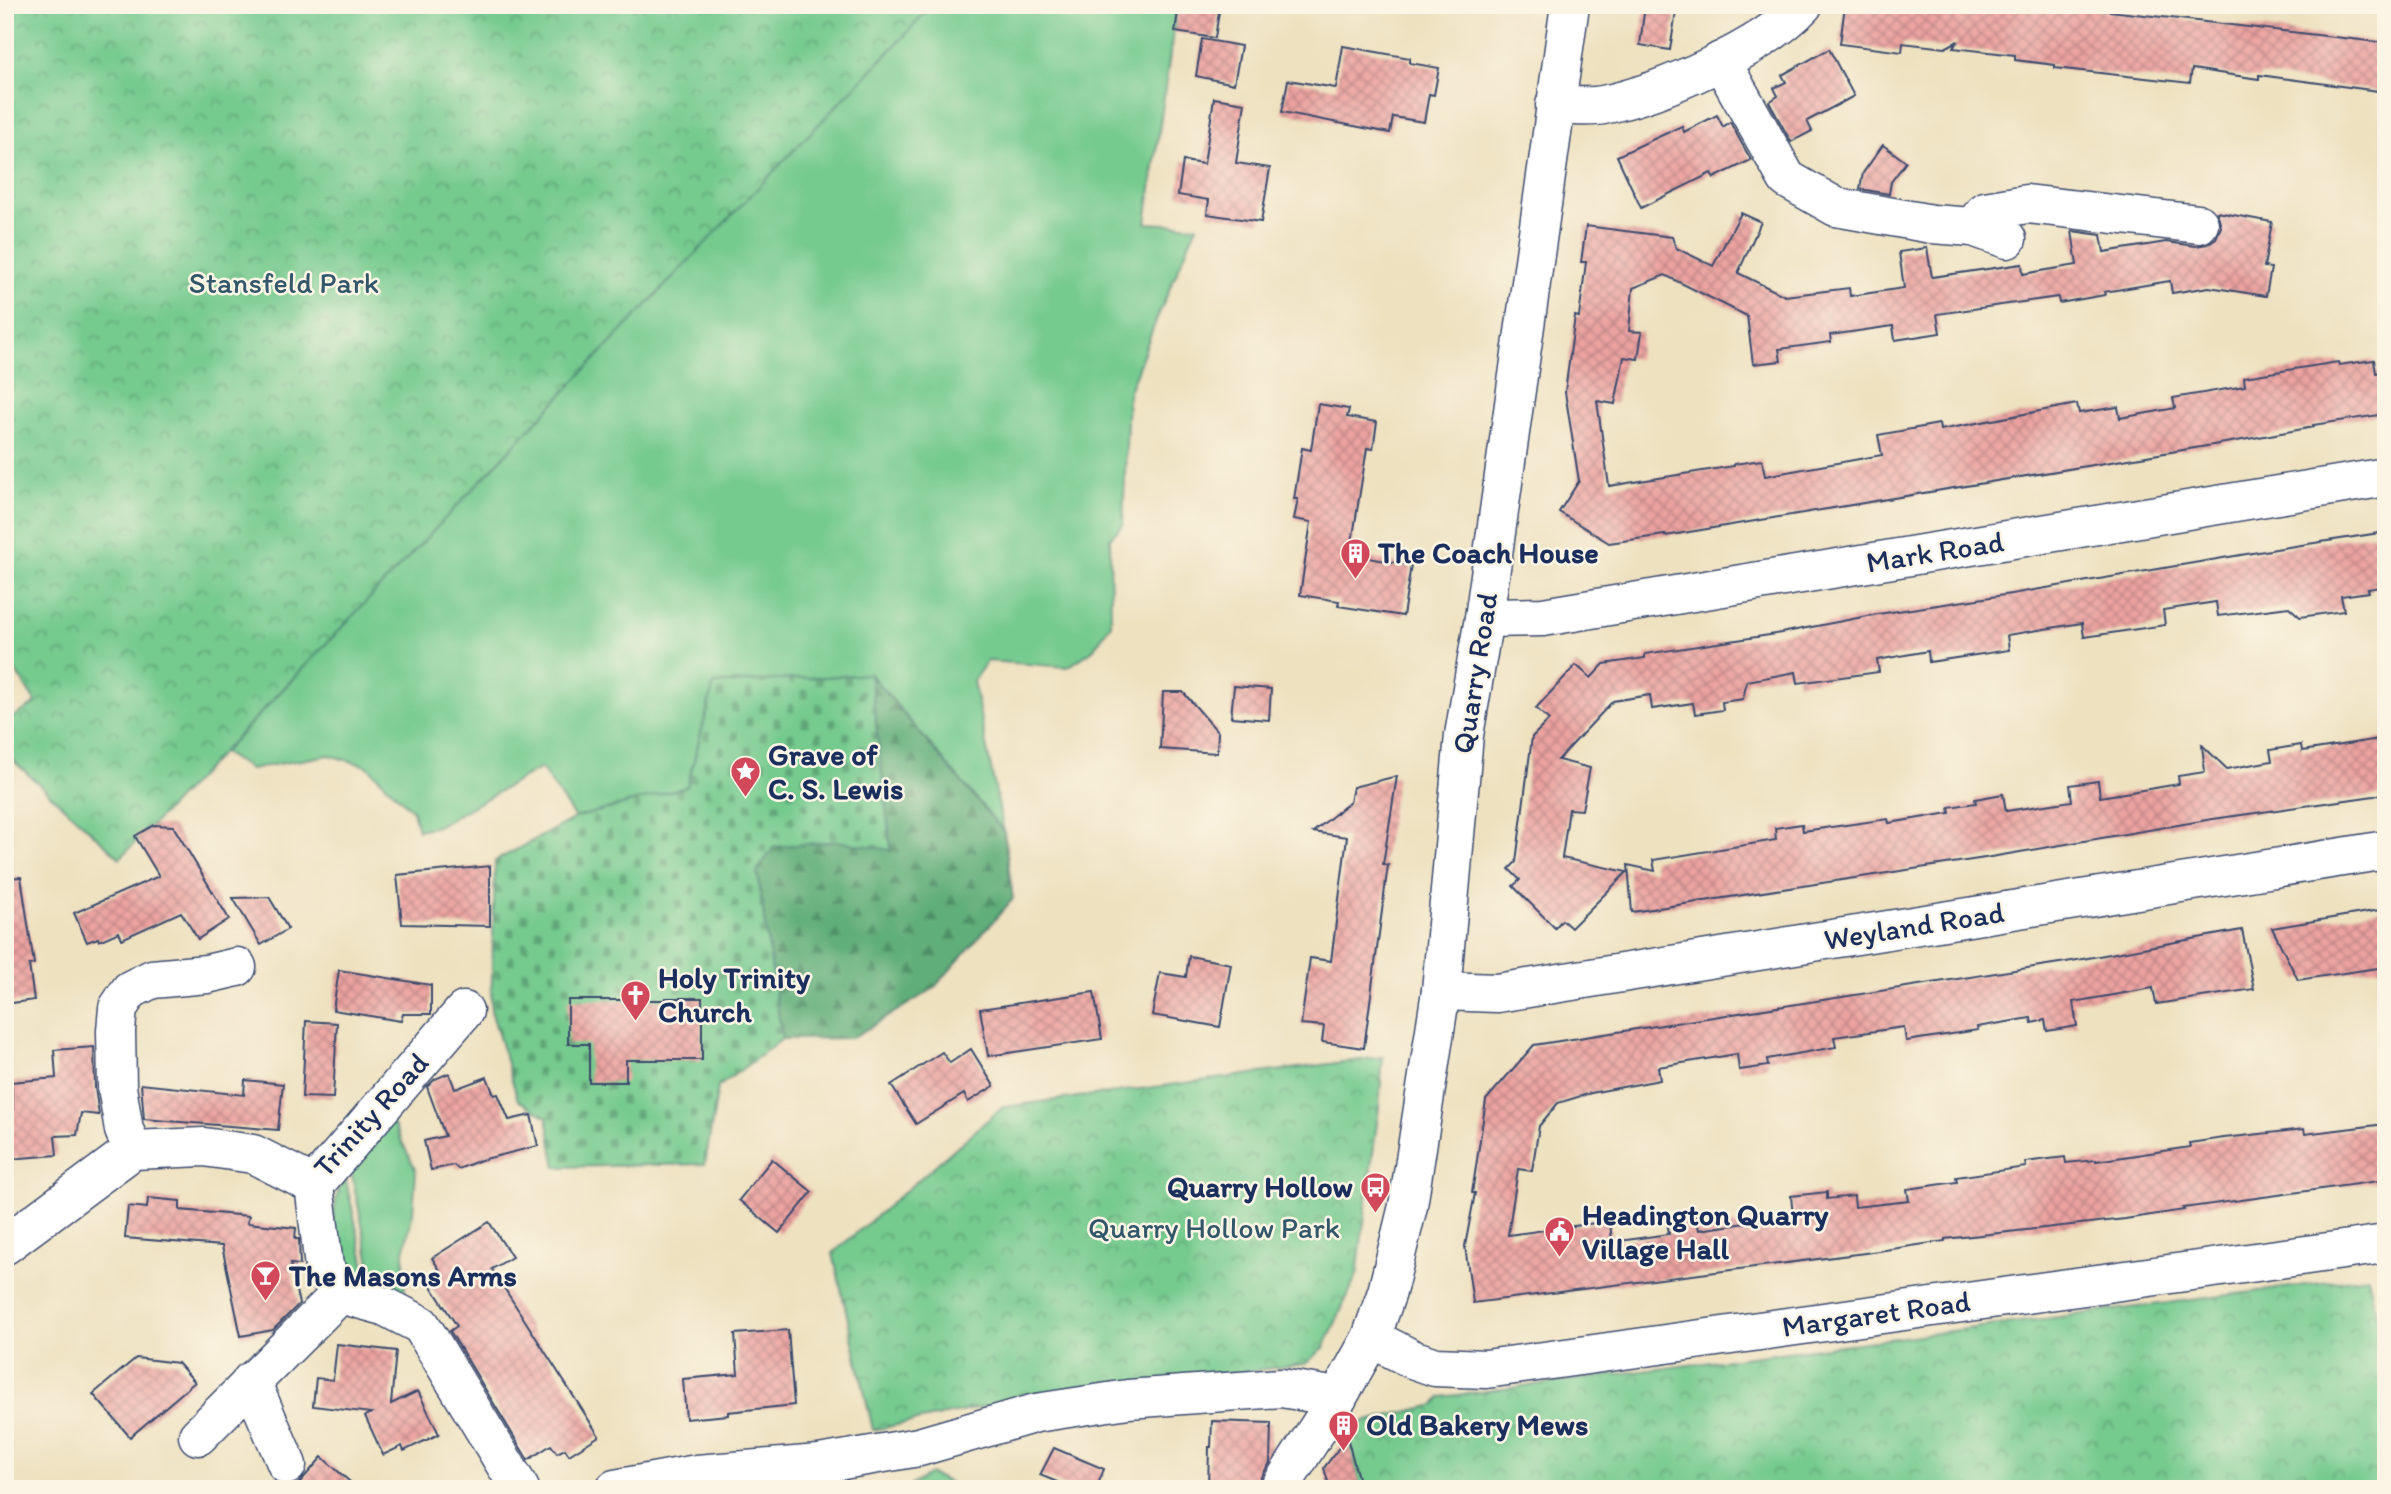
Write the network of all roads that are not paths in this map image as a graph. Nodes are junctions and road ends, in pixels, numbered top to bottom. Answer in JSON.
{"nodes":[{"id":1,"x":1570,"y":5,"type":"edge"},
{"id":2,"x":1803,"y":5,"type":"edge"},
{"id":3,"x":1721,"y":61,"type":"junction"},
{"id":4,"x":1555,"y":105,"type":"junction"},
{"id":5,"x":2199,"y":224,"type":"dead end"},
{"id":6,"x":2386,"y":477,"type":"edge"},
{"id":7,"x":1483,"y":618,"type":"junction"},
{"id":8,"x":2386,"y":850,"type":"edge"},
{"id":9,"x":237,"y":967,"type":"dead end"},
{"id":10,"x":1441,"y":991,"type":"junction"},
{"id":11,"x":464,"y":1011,"type":"dead end"},
{"id":12,"x":133,"y":1150,"type":"junction"},
{"id":13,"x":314,"y":1185,"type":"junction"},
{"id":14,"x":2386,"y":1244,"type":"edge"},
{"id":15,"x":5,"y":1245,"type":"edge"},
{"id":16,"x":340,"y":1294,"type":"junction"},
{"id":17,"x":1371,"y":1338,"type":"junction"},
{"id":18,"x":251,"y":1381,"type":"junction"},
{"id":19,"x":1338,"y":1397,"type":"junction"},
{"id":20,"x":198,"y":1436,"type":"dead end"},
{"id":21,"x":287,"y":1465,"type":"dead end"},
{"id":22,"x":1308,"y":1471,"type":"edge"},
{"id":23,"x":520,"y":1489,"type":"edge"},
{"id":24,"x":615,"y":1489,"type":"edge"},
{"id":25,"x":1279,"y":1489,"type":"edge"}],
"edges":[{"from":1,"to":4,"type":"street","name":"Quarry Road"},
{"from":2,"to":3,"type":"street"},
{"from":3,"to":4,"type":"street"},
{"from":3,"to":5,"type":"street"},
{"from":4,"to":7,"type":"street","name":"Quarry Road"},
{"from":6,"to":7,"type":"street","name":"Mark Road"},
{"from":7,"to":10,"type":"street","name":"Quarry Road"},
{"from":8,"to":10,"type":"street","name":"Weyland Road"},
{"from":9,"to":12,"type":"street"},
{"from":10,"to":17,"type":"street","name":"Quarry Road"},
{"from":11,"to":13,"type":"street","name":"Trinity Road"},
{"from":12,"to":13,"type":"street","name":"Trinity Road"},
{"from":12,"to":15,"type":"street"},
{"from":13,"to":16,"type":"street"},
{"from":14,"to":17,"type":"street","name":"Margaret Road"},
{"from":16,"to":18,"type":"street"},
{"from":16,"to":23,"type":"street"},
{"from":17,"to":19,"type":"street","name":"Quarry Road"},
{"from":18,"to":20,"type":"street"},
{"from":18,"to":21,"type":"street"},
{"from":19,"to":22,"type":"street","name":"Quarry Road"},
{"from":19,"to":24,"type":"street"},
{"from":22,"to":25,"type":"street","name":"Quarry Road"}]}
